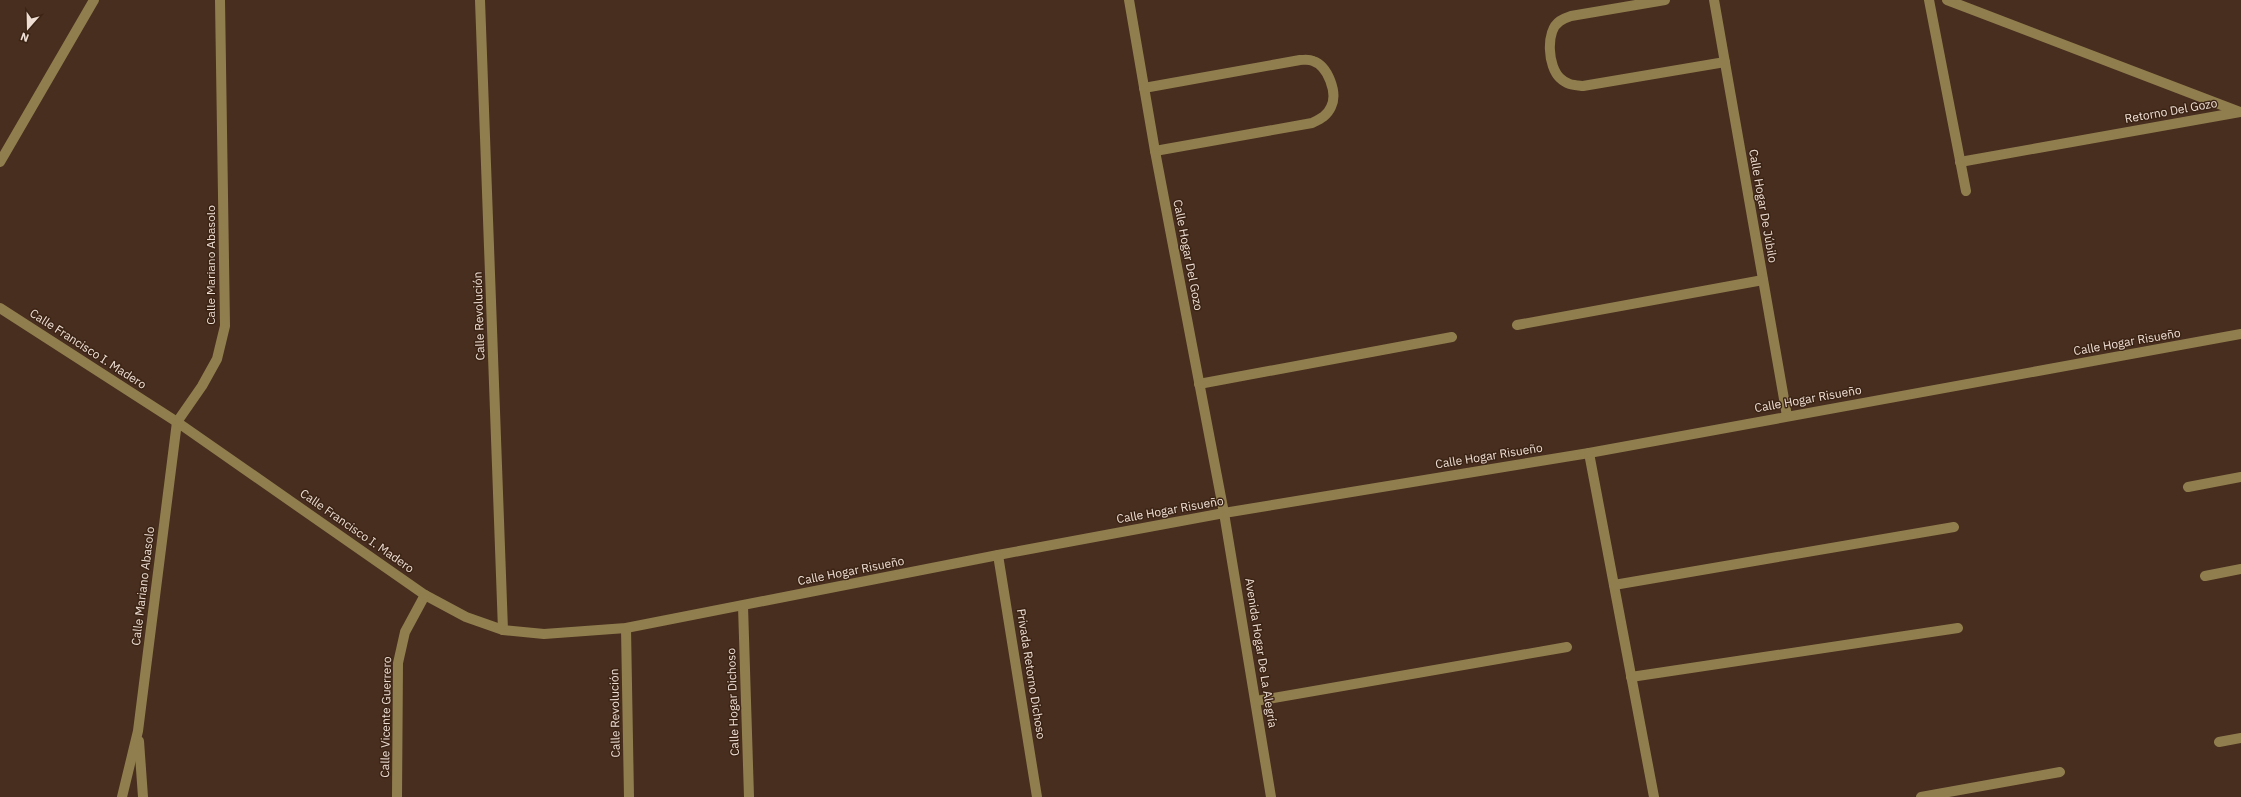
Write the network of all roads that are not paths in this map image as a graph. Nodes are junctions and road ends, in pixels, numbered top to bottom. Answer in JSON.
{"nodes":[{"id":1,"x":94,"y":0,"type":"edge"},
{"id":2,"x":220,"y":0,"type":"edge"},
{"id":3,"x":480,"y":0,"type":"edge"},
{"id":4,"x":1129,"y":0,"type":"edge"},
{"id":5,"x":1665,"y":0,"type":"edge"},
{"id":6,"x":1714,"y":0,"type":"edge"},
{"id":7,"x":1930,"y":0,"type":"edge"},
{"id":8,"x":1947,"y":0,"type":"edge"},
{"id":9,"x":1725,"y":62,"type":"junction"},
{"id":10,"x":1144,"y":88,"type":"junction"},
{"id":11,"x":2240,"y":115,"type":"edge"},
{"id":12,"x":1155,"y":151,"type":"junction"},
{"id":13,"x":0,"y":162,"type":"edge"},
{"id":14,"x":1960,"y":162,"type":"junction"},
{"id":15,"x":1966,"y":191,"type":"dead end"},
{"id":16,"x":1764,"y":280,"type":"junction"},
{"id":17,"x":0,"y":308,"type":"edge"},
{"id":18,"x":1517,"y":324,"type":"dead end"},
{"id":19,"x":2241,"y":334,"type":"edge"},
{"id":20,"x":1452,"y":337,"type":"dead end"},
{"id":21,"x":1199,"y":384,"type":"junction"},
{"id":22,"x":1787,"y":416,"type":"junction"},
{"id":23,"x":177,"y":422,"type":"junction"},
{"id":24,"x":1589,"y":453,"type":"junction"},
{"id":25,"x":2241,"y":478,"type":"edge"},
{"id":26,"x":2188,"y":487,"type":"dead end"},
{"id":27,"x":1224,"y":513,"type":"junction"},
{"id":28,"x":1954,"y":527,"type":"dead end"},
{"id":29,"x":998,"y":555,"type":"junction"},
{"id":30,"x":2241,"y":569,"type":"edge"},
{"id":31,"x":2205,"y":576,"type":"dead end"},
{"id":32,"x":1614,"y":585,"type":"junction"},
{"id":33,"x":425,"y":594,"type":"junction"},
{"id":34,"x":743,"y":606,"type":"junction"},
{"id":35,"x":626,"y":628,"type":"junction"},
{"id":36,"x":1958,"y":628,"type":"dead end"},
{"id":37,"x":503,"y":630,"type":"junction"},
{"id":38,"x":1567,"y":647,"type":"dead end"},
{"id":39,"x":1631,"y":677,"type":"junction"},
{"id":40,"x":1256,"y":700,"type":"junction"},
{"id":41,"x":138,"y":731,"type":"junction"},
{"id":42,"x":2241,"y":738,"type":"edge"},
{"id":43,"x":2219,"y":742,"type":"dead end"},
{"id":44,"x":2060,"y":772,"type":"dead end"},
{"id":45,"x":122,"y":797,"type":"edge"},
{"id":46,"x":143,"y":797,"type":"edge"},
{"id":47,"x":397,"y":797,"type":"edge"},
{"id":48,"x":629,"y":797,"type":"edge"},
{"id":49,"x":749,"y":797,"type":"edge"},
{"id":50,"x":1038,"y":797,"type":"edge"},
{"id":51,"x":1271,"y":797,"type":"edge"},
{"id":52,"x":1654,"y":797,"type":"edge"},
{"id":53,"x":1920,"y":797,"type":"edge"}],
"edges":[{"from":1,"to":13,"type":"street"},
{"from":2,"to":23,"type":"street","name":"Calle Mariano Abasolo"},
{"from":3,"to":37,"type":"street","name":"Calle Revolución"},
{"from":4,"to":10,"type":"street","name":"Calle Hogar Del Gozo"},
{"from":5,"to":9,"type":"street"},
{"from":6,"to":9,"type":"street","name":"Calle Hogar De Júbilo"},
{"from":7,"to":14,"type":"street"},
{"from":8,"to":11,"type":"street","name":"Retorno Del Gozo"},
{"from":9,"to":16,"type":"street","name":"Calle Hogar De Júbilo"},
{"from":10,"to":12,"type":"street","name":"Calle Hogar Del Gozo"},
{"from":10,"to":12,"type":"street"},
{"from":11,"to":14,"type":"street","name":"Retorno Del Gozo"},
{"from":12,"to":21,"type":"street","name":"Calle Hogar Del Gozo"},
{"from":14,"to":15,"type":"street"},
{"from":16,"to":18,"type":"street"},
{"from":16,"to":22,"type":"street","name":"Calle Hogar De Júbilo"},
{"from":17,"to":23,"type":"street","name":"Calle Francisco I. Madero"},
{"from":19,"to":22,"type":"street","name":"Calle Hogar Risueño"},
{"from":20,"to":21,"type":"street"},
{"from":21,"to":27,"type":"street","name":"Calle Hogar Del Gozo"},
{"from":22,"to":24,"type":"street","name":"Calle Hogar Risueño"},
{"from":23,"to":33,"type":"street","name":"Calle Francisco I. Madero"},
{"from":23,"to":41,"type":"street","name":"Calle Mariano Abasolo"},
{"from":24,"to":27,"type":"street","name":"Calle Hogar Risueño"},
{"from":24,"to":32,"type":"street"},
{"from":25,"to":26,"type":"street"},
{"from":27,"to":29,"type":"street","name":"Calle Hogar Risueño"},
{"from":27,"to":40,"type":"street","name":"Avenida Hogar De La Alegría"},
{"from":28,"to":32,"type":"street"},
{"from":29,"to":34,"type":"street","name":"Calle Hogar Risueño"},
{"from":29,"to":50,"type":"street","name":"Privada Retorno Dichoso"},
{"from":30,"to":31,"type":"street"},
{"from":32,"to":39,"type":"street"},
{"from":33,"to":37,"type":"street","name":"Calle Francisco I. Madero"},
{"from":33,"to":47,"type":"street","name":"Calle Vicente Guerrero"},
{"from":34,"to":35,"type":"street","name":"Calle Francisco I. Madero"},
{"from":34,"to":49,"type":"street","name":"Calle Hogar Dichoso"},
{"from":35,"to":37,"type":"street","name":"Calle Francisco I. Madero"},
{"from":35,"to":48,"type":"street","name":"Calle Revolución"},
{"from":36,"to":39,"type":"street"},
{"from":38,"to":40,"type":"street"},
{"from":39,"to":52,"type":"street"},
{"from":40,"to":51,"type":"street","name":"Avenida Hogar De La Alegría"},
{"from":41,"to":45,"type":"street","name":"Calle Mariano Abasolo"},
{"from":41,"to":46,"type":"street","name":"Calle Mariano Abasolo"},
{"from":42,"to":43,"type":"street"},
{"from":44,"to":53,"type":"street"}]}
